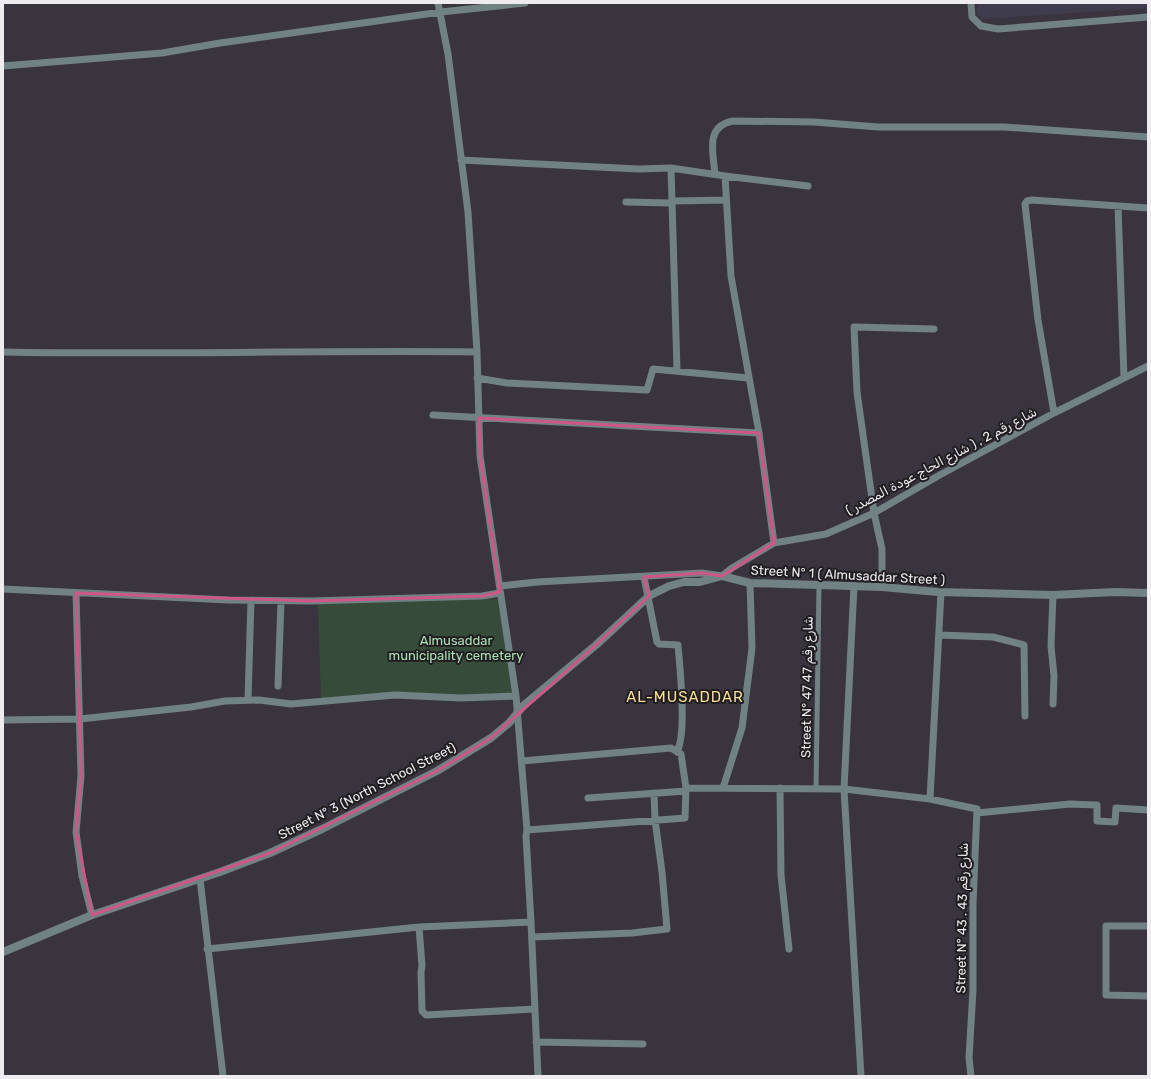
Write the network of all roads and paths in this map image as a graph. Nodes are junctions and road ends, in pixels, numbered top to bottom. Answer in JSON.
{"nodes":[{"id":1,"x":438,"y":3,"type":"edge"},
{"id":2,"x":525,"y":3,"type":"edge"},
{"id":3,"x":971,"y":3,"type":"edge"},
{"id":4,"x":441,"y":12,"type":"junction"},
{"id":5,"x":1148,"y":17,"type":"edge"},
{"id":6,"x":3,"y":66,"type":"edge"},
{"id":7,"x":1148,"y":137,"type":"edge"},
{"id":8,"x":462,"y":160,"type":"junction"},
{"id":9,"x":671,"y":168,"type":"junction"},
{"id":10,"x":714,"y":174,"type":"junction"},
{"id":11,"x":725,"y":176,"type":"junction"},
{"id":12,"x":808,"y":186,"type":"dead end"},
{"id":13,"x":726,"y":200,"type":"junction"},
{"id":14,"x":673,"y":201,"type":"junction"},
{"id":15,"x":626,"y":202,"type":"dead end"},
{"id":16,"x":1118,"y":206,"type":"junction"},
{"id":17,"x":1148,"y":208,"type":"edge"},
{"id":18,"x":934,"y":329,"type":"dead end"},
{"id":19,"x":3,"y":352,"type":"edge"},
{"id":20,"x":477,"y":352,"type":"junction"},
{"id":21,"x":1148,"y":366,"type":"edge"},
{"id":22,"x":677,"y":370,"type":"junction"},
{"id":23,"x":477,"y":378,"type":"junction"},
{"id":24,"x":748,"y":378,"type":"junction"},
{"id":25,"x":1124,"y":378,"type":"junction"},
{"id":26,"x":1054,"y":413,"type":"junction"},
{"id":27,"x":433,"y":415,"type":"dead end"},
{"id":28,"x":479,"y":418,"type":"junction"},
{"id":29,"x":759,"y":433,"type":"junction"},
{"id":30,"x":874,"y":513,"type":"junction"},
{"id":31,"x":774,"y":543,"type":"junction"},
{"id":32,"x":722,"y":576,"type":"junction"},
{"id":33,"x":644,"y":577,"type":"junction"},
{"id":34,"x":750,"y":583,"type":"junction"},
{"id":35,"x":819,"y":586,"type":"junction"},
{"id":36,"x":854,"y":586,"type":"junction"},
{"id":37,"x":882,"y":587,"type":"junction"},
{"id":38,"x":3,"y":589,"type":"edge"},
{"id":39,"x":500,"y":589,"type":"junction"},
{"id":40,"x":941,"y":592,"type":"junction"},
{"id":41,"x":1148,"y":593,"type":"edge"},
{"id":42,"x":76,"y":594,"type":"junction"},
{"id":43,"x":1053,"y":595,"type":"junction"},
{"id":44,"x":649,"y":596,"type":"junction"},
{"id":45,"x":251,"y":600,"type":"junction"},
{"id":46,"x":281,"y":601,"type":"junction"},
{"id":47,"x":939,"y":635,"type":"junction"},
{"id":48,"x":278,"y":686,"type":"dead end"},
{"id":49,"x":516,"y":696,"type":"junction"},
{"id":50,"x":248,"y":700,"type":"junction"},
{"id":51,"x":1053,"y":704,"type":"dead end"},
{"id":52,"x":517,"y":712,"type":"junction"},
{"id":53,"x":1025,"y":716,"type":"dead end"},
{"id":54,"x":80,"y":719,"type":"junction"},
{"id":55,"x":3,"y":720,"type":"edge"},
{"id":56,"x":677,"y":752,"type":"junction"},
{"id":57,"x":522,"y":761,"type":"junction"},
{"id":58,"x":723,"y":788,"type":"junction"},
{"id":59,"x":780,"y":788,"type":"junction"},
{"id":60,"x":816,"y":789,"type":"junction"},
{"id":61,"x":686,"y":790,"type":"junction"},
{"id":62,"x":844,"y":790,"type":"junction"},
{"id":63,"x":654,"y":793,"type":"junction"},
{"id":64,"x":588,"y":798,"type":"dead end"},
{"id":65,"x":930,"y":800,"type":"junction"},
{"id":66,"x":1148,"y":810,"type":"edge"},
{"id":67,"x":977,"y":813,"type":"junction"},
{"id":68,"x":655,"y":820,"type":"junction"},
{"id":69,"x":527,"y":830,"type":"junction"},
{"id":70,"x":200,"y":879,"type":"junction"},
{"id":71,"x":92,"y":915,"type":"junction"},
{"id":72,"x":531,"y":922,"type":"junction"},
{"id":73,"x":1148,"y":926,"type":"edge"},
{"id":74,"x":419,"y":927,"type":"junction"},
{"id":75,"x":532,"y":937,"type":"junction"},
{"id":76,"x":207,"y":949,"type":"junction"},
{"id":77,"x":789,"y":949,"type":"dead end"},
{"id":78,"x":3,"y":952,"type":"edge"},
{"id":79,"x":1148,"y":996,"type":"edge"},
{"id":80,"x":535,"y":1010,"type":"junction"},
{"id":81,"x":536,"y":1042,"type":"junction"},
{"id":82,"x":643,"y":1044,"type":"dead end"},
{"id":83,"x":223,"y":1076,"type":"edge"},
{"id":84,"x":538,"y":1076,"type":"edge"},
{"id":85,"x":861,"y":1076,"type":"edge"},
{"id":86,"x":971,"y":1076,"type":"edge"}],
"edges":[{"from":1,"to":4,"type":"street"},
{"from":2,"to":4,"type":"street"},
{"from":3,"to":5,"type":"street"},
{"from":4,"to":6,"type":"street"},
{"from":4,"to":8,"type":"street"},
{"from":7,"to":10,"type":"street"},
{"from":8,"to":9,"type":"street"},
{"from":8,"to":20,"type":"street"},
{"from":9,"to":10,"type":"street"},
{"from":9,"to":14,"type":"street"},
{"from":10,"to":11,"type":"street"},
{"from":11,"to":12,"type":"street"},
{"from":11,"to":13,"type":"street"},
{"from":13,"to":14,"type":"street"},
{"from":13,"to":24,"type":"street"},
{"from":14,"to":15,"type":"street"},
{"from":14,"to":22,"type":"street"},
{"from":16,"to":17,"type":"street"},
{"from":16,"to":25,"type":"street"},
{"from":16,"to":26,"type":"street"},
{"from":18,"to":30,"type":"street"},
{"from":19,"to":20,"type":"street"},
{"from":20,"to":23,"type":"street"},
{"from":21,"to":25,"type":"street","name":"شارع رقم 2 , ( شارع الحاج عودة المصدر )"},
{"from":22,"to":23,"type":"street"},
{"from":22,"to":24,"type":"street"},
{"from":23,"to":28,"type":"street"},
{"from":24,"to":29,"type":"street"},
{"from":25,"to":26,"type":"street","name":"شارع رقم 2 , ( شارع الحاج عودة المصدر )"},
{"from":26,"to":30,"type":"street","name":"شارع رقم 2 , ( شارع الحاج عودة المصدر )"},
{"from":27,"to":28,"type":"street"},
{"from":28,"to":29,"type":"street"},
{"from":28,"to":39,"type":"street"},
{"from":29,"to":31,"type":"street"},
{"from":30,"to":31,"type":"street","name":"شارع رقم 2 , ( شارع الحاج عودة المصدر )"},
{"from":30,"to":37,"type":"street"},
{"from":31,"to":32,"type":"street","name":"شارع رقم 2 , ( شارع الحاج عودة المصدر )"},
{"from":32,"to":33,"type":"street","name":"Street N° 1 ( Almusaddar Street )"},
{"from":32,"to":34,"type":"street","name":"Street N° 1 ( Almusaddar Street )"},
{"from":32,"to":44,"type":"street","name":"Street N° 3 (North School Street)"},
{"from":33,"to":39,"type":"street","name":"Street N° 1 ( Almusaddar Street )"},
{"from":33,"to":44,"type":"street"},
{"from":34,"to":35,"type":"street","name":"Street N° 1 ( Almusaddar Street )"},
{"from":34,"to":58,"type":"street"},
{"from":35,"to":36,"type":"street","name":"Street N° 1 ( Almusaddar Street )"},
{"from":35,"to":60,"type":"street","name":"Street N° 47 شارع رقم 47"},
{"from":36,"to":37,"type":"street","name":"Street N° 1 ( Almusaddar Street )"},
{"from":36,"to":62,"type":"street"},
{"from":37,"to":40,"type":"street","name":"Street N° 1 ( Almusaddar Street )"},
{"from":38,"to":42,"type":"street","name":"Street N° 1 ( Almusaddar Street )"},
{"from":39,"to":46,"type":"street","name":"Street N° 1 ( Almusaddar Street )"},
{"from":39,"to":49,"type":"street"},
{"from":40,"to":43,"type":"street","name":"Street N° 1 ( Almusaddar Street )"},
{"from":40,"to":47,"type":"street"},
{"from":41,"to":43,"type":"street","name":"Street N° 1 ( Almusaddar Street )"},
{"from":42,"to":45,"type":"street","name":"Street N° 1 ( Almusaddar Street )"},
{"from":42,"to":54,"type":"street"},
{"from":43,"to":51,"type":"street"},
{"from":44,"to":52,"type":"street","name":"Street N° 3 (North School Street)"},
{"from":44,"to":56,"type":"street"},
{"from":45,"to":46,"type":"street","name":"Street N° 1 ( Almusaddar Street )"},
{"from":45,"to":50,"type":"street"},
{"from":46,"to":48,"type":"street"},
{"from":47,"to":53,"type":"street"},
{"from":47,"to":65,"type":"street"},
{"from":49,"to":50,"type":"street"},
{"from":49,"to":52,"type":"street"},
{"from":50,"to":54,"type":"street"},
{"from":52,"to":57,"type":"street"},
{"from":52,"to":70,"type":"street","name":"Street N° 3 (North School Street)"},
{"from":54,"to":55,"type":"street"},
{"from":54,"to":71,"type":"street"},
{"from":56,"to":57,"type":"street"},
{"from":56,"to":61,"type":"street"},
{"from":57,"to":69,"type":"street"},
{"from":58,"to":59,"type":"street"},
{"from":58,"to":61,"type":"street"},
{"from":59,"to":60,"type":"street"},
{"from":59,"to":77,"type":"street"},
{"from":60,"to":62,"type":"street"},
{"from":61,"to":63,"type":"street"},
{"from":61,"to":68,"type":"street"},
{"from":62,"to":65,"type":"street"},
{"from":62,"to":85,"type":"street"},
{"from":63,"to":64,"type":"street"},
{"from":63,"to":68,"type":"street"},
{"from":65,"to":67,"type":"street"},
{"from":66,"to":67,"type":"street"},
{"from":67,"to":86,"type":"street","name":"Street N° 43 . شارع رقم 43"},
{"from":68,"to":69,"type":"street"},
{"from":68,"to":75,"type":"street"},
{"from":69,"to":72,"type":"street"},
{"from":70,"to":71,"type":"street","name":"Street N° 3 (North School Street)"},
{"from":70,"to":76,"type":"street"},
{"from":71,"to":78,"type":"street","name":"Street N° 3 (North School Street)"},
{"from":72,"to":74,"type":"street"},
{"from":72,"to":75,"type":"street"},
{"from":73,"to":79,"type":"street"},
{"from":74,"to":76,"type":"street"},
{"from":74,"to":80,"type":"street"},
{"from":75,"to":80,"type":"street"},
{"from":76,"to":83,"type":"street"},
{"from":80,"to":81,"type":"street"},
{"from":81,"to":82,"type":"street"},
{"from":81,"to":84,"type":"street"}]}
